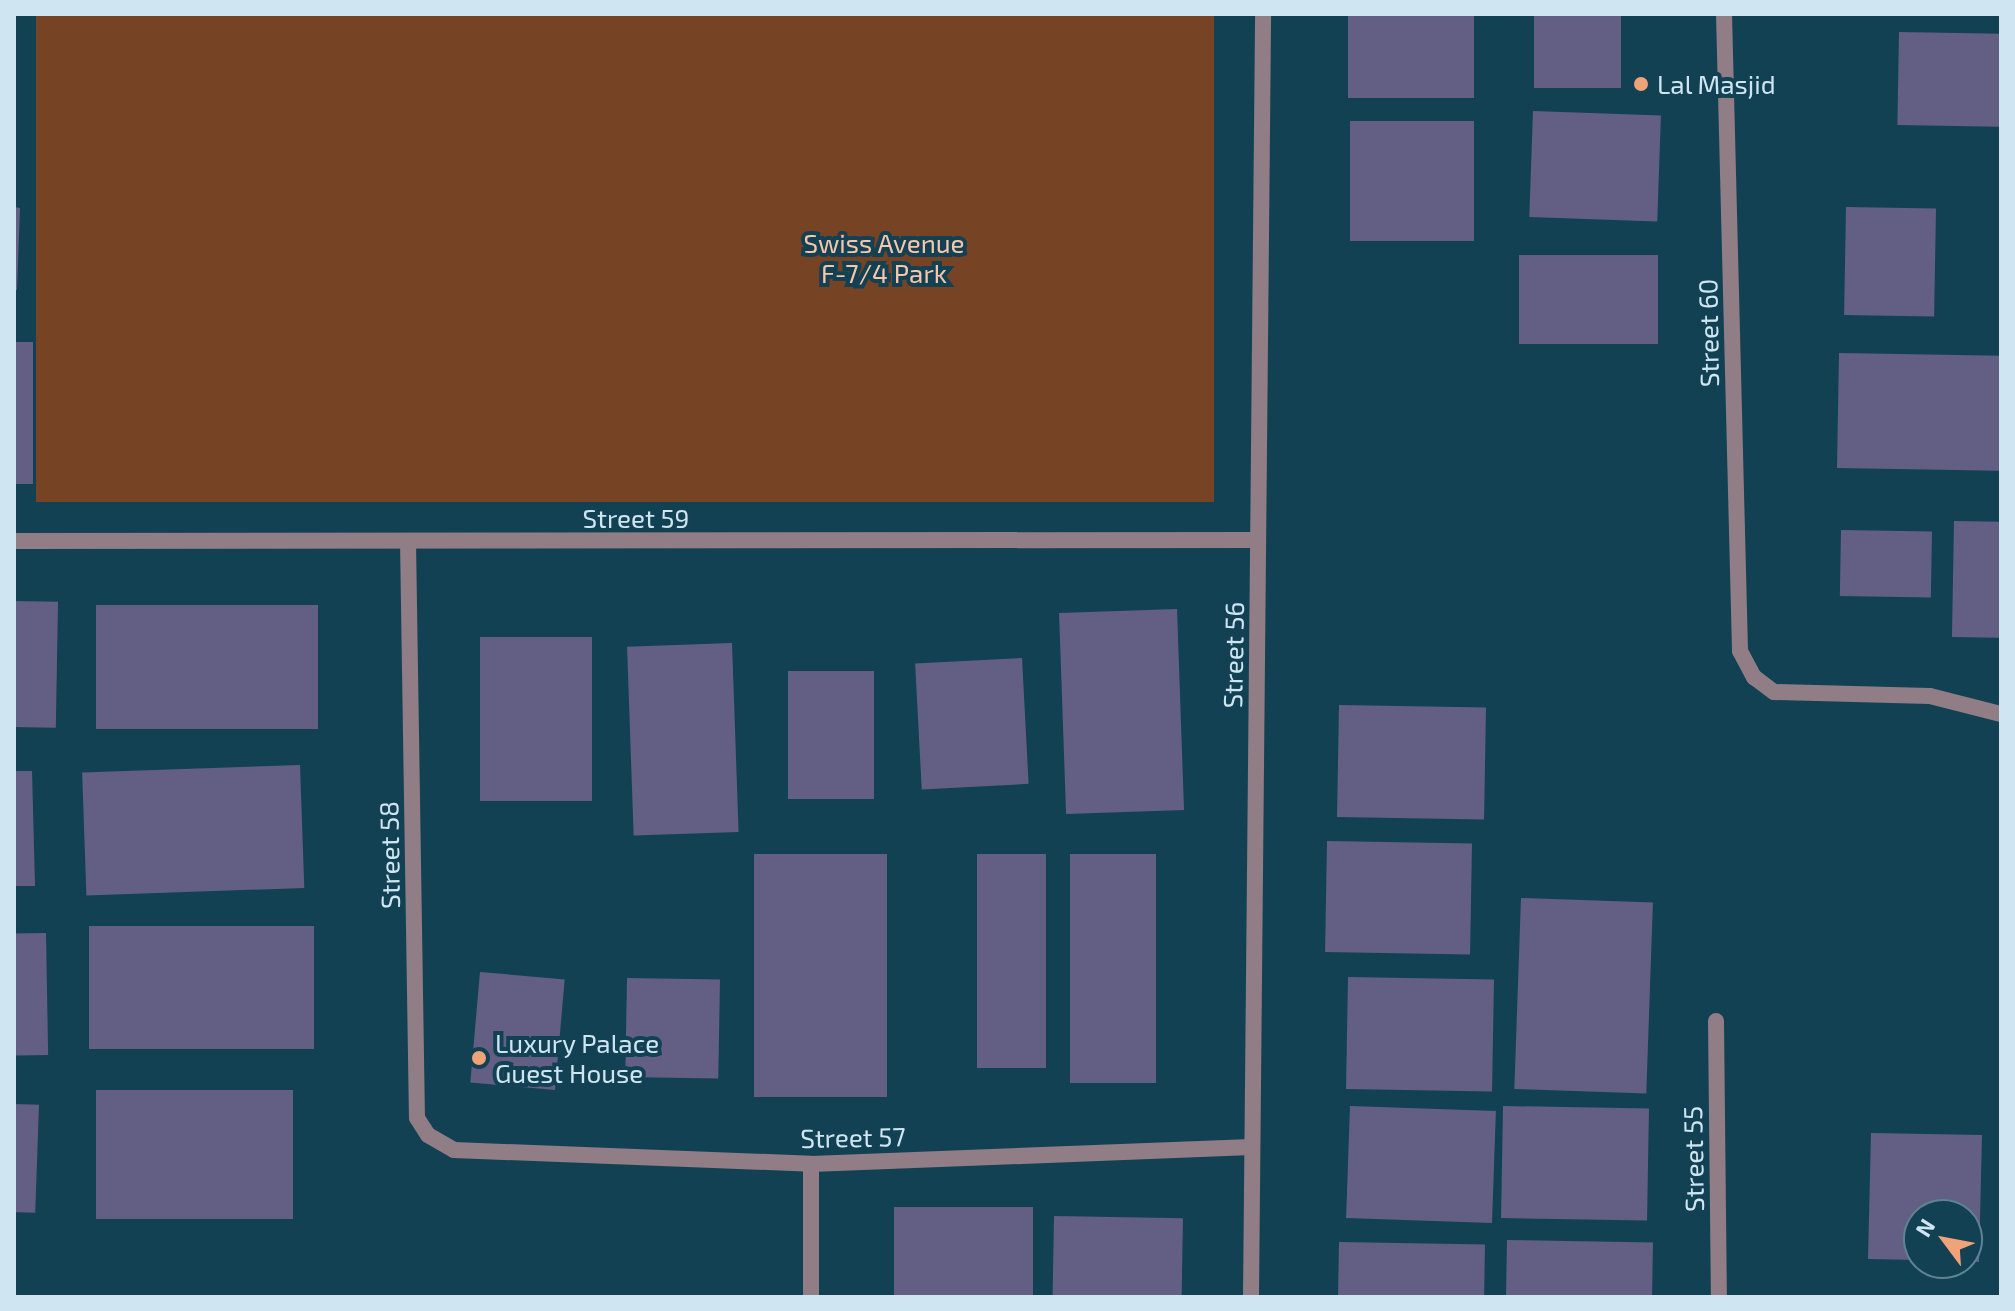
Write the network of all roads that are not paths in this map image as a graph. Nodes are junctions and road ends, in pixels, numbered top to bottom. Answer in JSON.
{"nodes":[{"id":1,"x":1263,"y":14,"type":"edge"},
{"id":2,"x":1724,"y":14,"type":"edge"},
{"id":3,"x":1258,"y":540,"type":"junction"},
{"id":4,"x":14,"y":541,"type":"edge"},
{"id":5,"x":408,"y":541,"type":"junction"},
{"id":6,"x":2001,"y":714,"type":"edge"},
{"id":7,"x":1716,"y":1021,"type":"dead end"},
{"id":8,"x":1252,"y":1147,"type":"junction"},
{"id":9,"x":454,"y":1150,"type":"joint"},
{"id":10,"x":811,"y":1164,"type":"junction"},
{"id":11,"x":811,"y":1297,"type":"edge"},
{"id":12,"x":1251,"y":1297,"type":"edge"},
{"id":13,"x":1719,"y":1297,"type":"edge"}],
"edges":[{"from":1,"to":3,"type":"street","name":"Street 56"},
{"from":2,"to":6,"type":"street","name":"Street 60"},
{"from":3,"to":5,"type":"street","name":"Street 59"},
{"from":3,"to":8,"type":"street","name":"Street 56"},
{"from":4,"to":5,"type":"street","name":"Street 59"},
{"from":5,"to":9,"type":"street","name":"Street 58"},
{"from":7,"to":13,"type":"street","name":"Street 55"},
{"from":8,"to":10,"type":"street","name":"Street 57"},
{"from":8,"to":12,"type":"street","name":"Street 56"},
{"from":9,"to":10,"type":"street","name":"Street 57"},
{"from":10,"to":11,"type":"street"}]}
